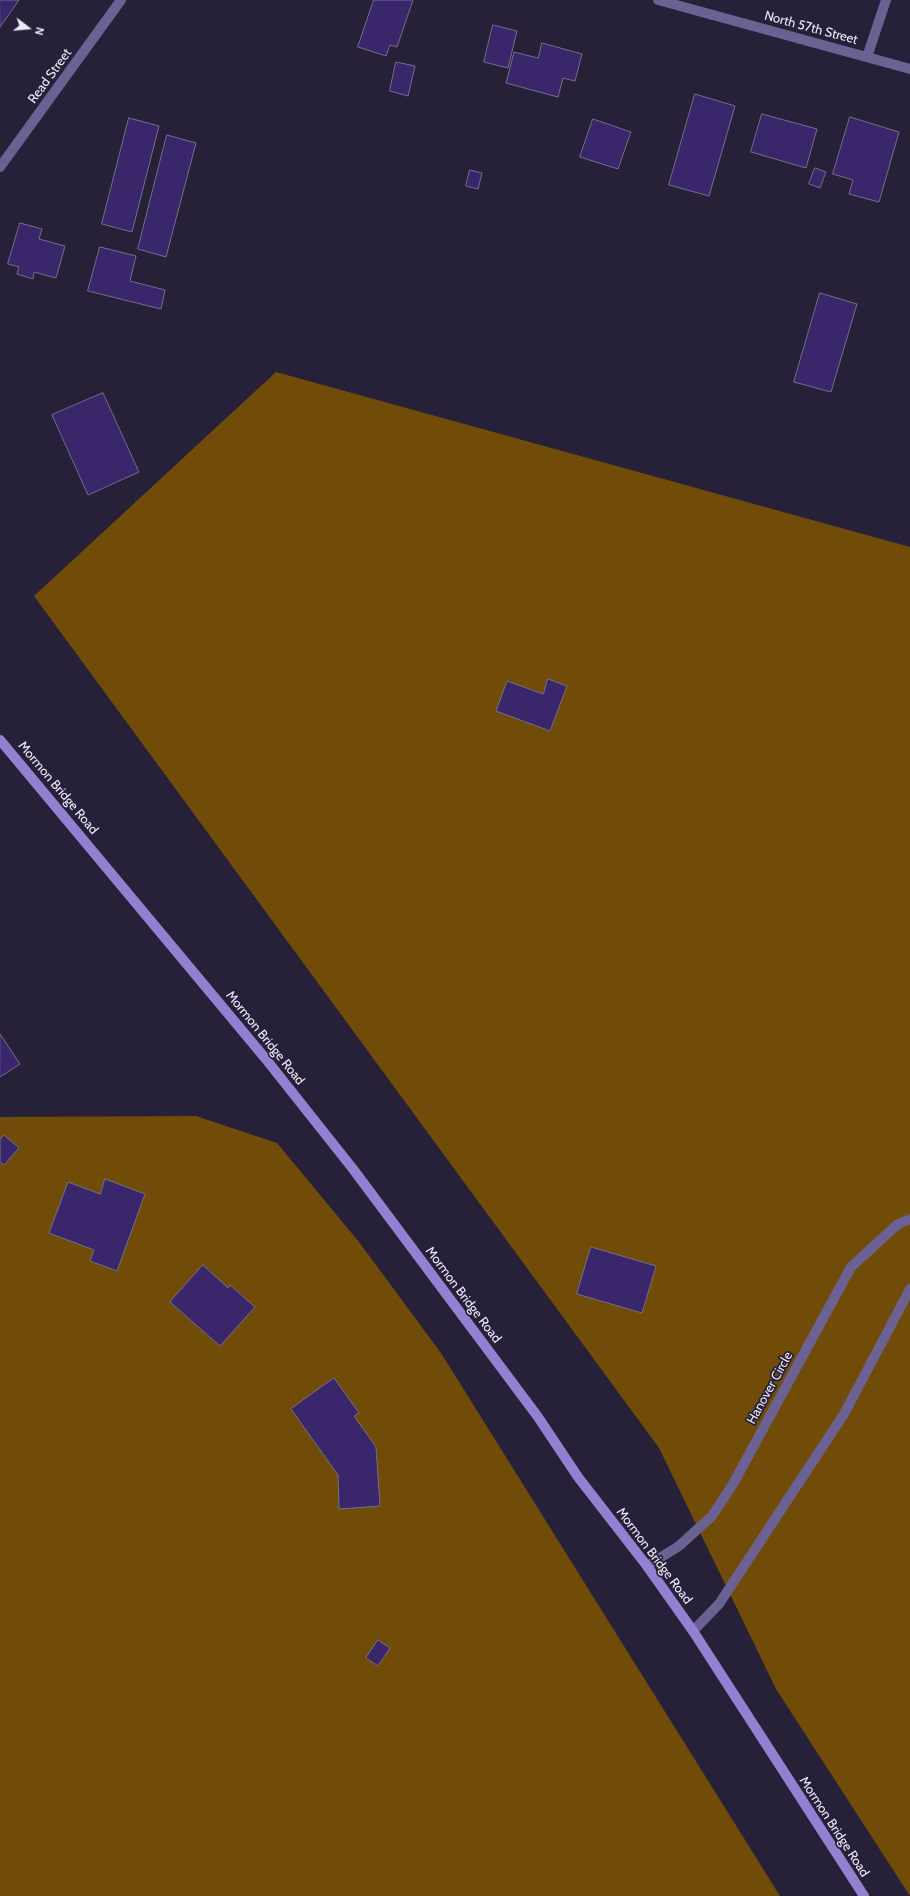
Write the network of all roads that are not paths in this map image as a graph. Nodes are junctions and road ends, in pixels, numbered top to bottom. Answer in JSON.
{"nodes":[{"id":1,"x":121,"y":0,"type":"edge"},
{"id":2,"x":658,"y":0,"type":"edge"},
{"id":3,"x":886,"y":0,"type":"edge"},
{"id":4,"x":867,"y":57,"type":"junction"},
{"id":5,"x":910,"y":69,"type":"edge"},
{"id":6,"x":0,"y":167,"type":"edge"},
{"id":7,"x":0,"y":740,"type":"edge"},
{"id":8,"x":910,"y":1219,"type":"edge"},
{"id":9,"x":910,"y":1289,"type":"edge"},
{"id":10,"x":647,"y":1566,"type":"junction"},
{"id":11,"x":693,"y":1631,"type":"junction"},
{"id":12,"x":864,"y":1896,"type":"edge"}],
"edges":[{"from":1,"to":6,"type":"street","name":"Read Street"},
{"from":2,"to":4,"type":"street","name":"North 57th Street"},
{"from":3,"to":4,"type":"street"},
{"from":4,"to":5,"type":"street","name":"North 57th Street"},
{"from":7,"to":10,"type":"main road","name":"Mormon Bridge Road"},
{"from":8,"to":10,"type":"street","name":"Hanover Circle"},
{"from":9,"to":11,"type":"street"},
{"from":10,"to":11,"type":"main road","name":"Mormon Bridge Road"},
{"from":11,"to":12,"type":"main road","name":"Mormon Bridge Road"}]}
